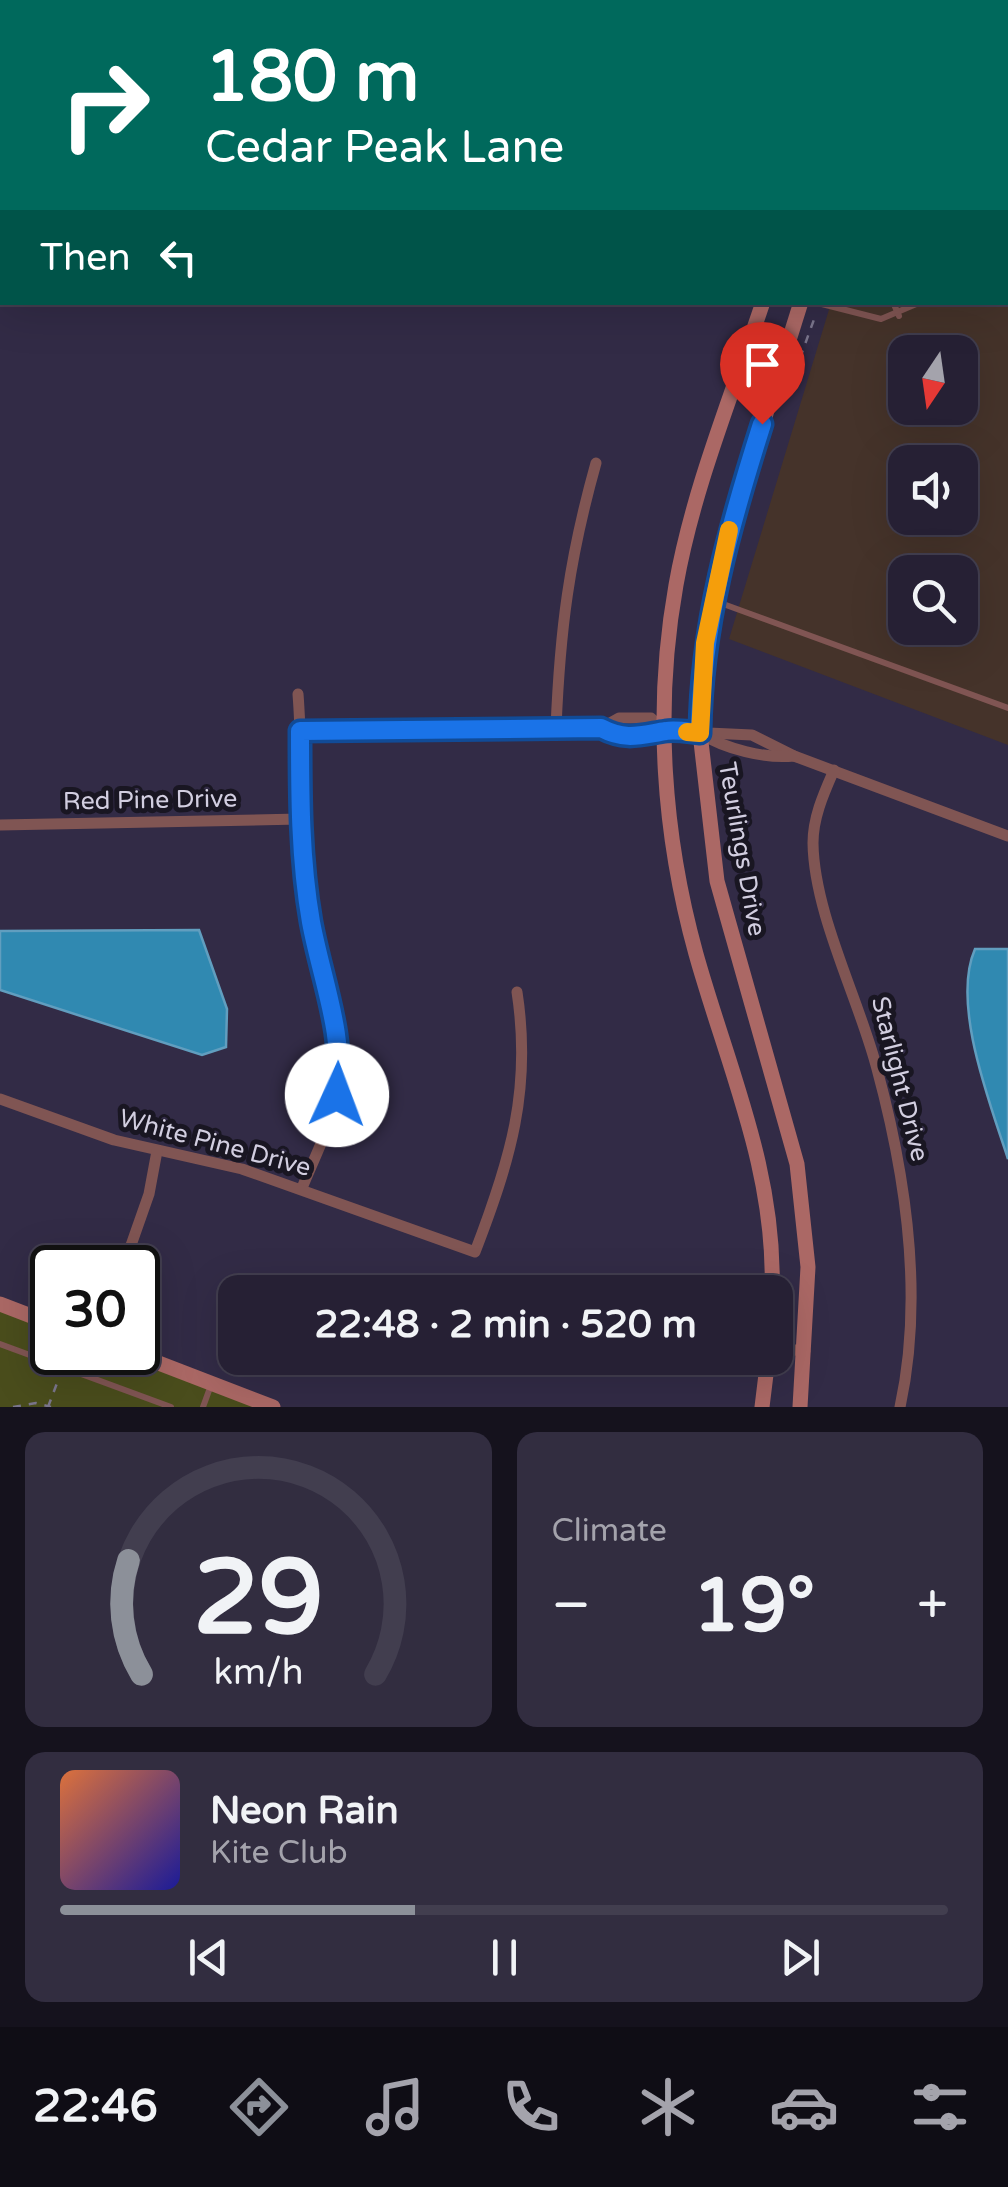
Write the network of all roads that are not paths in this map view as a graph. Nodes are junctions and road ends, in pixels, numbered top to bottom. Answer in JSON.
{"nodes":[{"id":1,"x":762,"y":305,"type":"edge"},
{"id":2,"x":800,"y":305,"type":"edge"},
{"id":3,"x":823,"y":305,"type":"edge"},
{"id":4,"x":894,"y":305,"type":"edge"},
{"id":5,"x":916,"y":305,"type":"edge"},
{"id":6,"x":898,"y":316,"type":"junction"},
{"id":7,"x":596,"y":463,"type":"dead end"},
{"id":8,"x":714,"y":600,"type":"junction"},
{"id":9,"x":298,"y":694,"type":"dead end"},
{"id":10,"x":1008,"y":708,"type":"edge"},
{"id":11,"x":556,"y":728,"type":"junction"},
{"id":12,"x":601,"y":728,"type":"junction"},
{"id":13,"x":300,"y":731,"type":"junction"},
{"id":14,"x":665,"y":731,"type":"junction"},
{"id":15,"x":700,"y":733,"type":"junction"},
{"id":16,"x":834,"y":770,"type":"junction"},
{"id":17,"x":300,"y":819,"type":"junction"},
{"id":18,"x":0,"y":824,"type":"edge"},
{"id":19,"x":1008,"y":836,"type":"edge"},
{"id":20,"x":517,"y":992,"type":"dead end"},
{"id":21,"x":0,"y":1099,"type":"edge"},
{"id":22,"x":158,"y":1151,"type":"junction"},
{"id":23,"x":302,"y":1188,"type":"junction"},
{"id":24,"x":131,"y":1245,"type":"edge"},
{"id":25,"x":772,"y":1275,"type":"edge"},
{"id":26,"x":0,"y":1304,"type":"edge"},
{"id":27,"x":30,"y":1316,"type":"edge"},
{"id":28,"x":0,"y":1344,"type":"edge"},
{"id":29,"x":793,"y":1350,"type":"edge"},
{"id":30,"x":805,"y":1352,"type":"junction"},
{"id":31,"x":160,"y":1363,"type":"edge"},
{"id":32,"x":766,"y":1375,"type":"edge"},
{"id":33,"x":212,"y":1383,"type":"junction"},
{"id":34,"x":170,"y":1407,"type":"edge"},
{"id":35,"x":202,"y":1407,"type":"edge"},
{"id":36,"x":273,"y":1407,"type":"edge"},
{"id":37,"x":762,"y":1407,"type":"edge"},
{"id":38,"x":800,"y":1407,"type":"edge"},
{"id":39,"x":900,"y":1407,"type":"edge"}],
"edges":[{"from":1,"to":14,"type":"street"},
{"from":2,"to":8,"type":"street","name":"Teurlings Drive"},
{"from":3,"to":6,"type":"lane"},
{"from":4,"to":6,"type":"lane"},
{"from":5,"to":6,"type":"lane"},
{"from":7,"to":11,"type":"street"},
{"from":8,"to":10,"type":"lane"},
{"from":8,"to":15,"type":"street","name":"Teurlings Drive"},
{"from":9,"to":13,"type":"street"},
{"from":11,"to":12,"type":"street"},
{"from":11,"to":13,"type":"street"},
{"from":12,"to":14,"type":"street"},
{"from":12,"to":14,"type":"street"},
{"from":13,"to":17,"type":"street"},
{"from":14,"to":15,"type":"street"},
{"from":14,"to":25,"type":"street"},
{"from":15,"to":16,"type":"street"},
{"from":15,"to":30,"type":"street","name":"Teurlings Drive"},
{"from":16,"to":19,"type":"street"},
{"from":16,"to":39,"type":"street","name":"Starlight Drive"},
{"from":17,"to":18,"type":"street","name":"Red Pine Drive"},
{"from":17,"to":23,"type":"street"},
{"from":20,"to":23,"type":"street","name":"White Pine Drive"},
{"from":21,"to":22,"type":"street","name":"White Pine Drive"},
{"from":22,"to":23,"type":"street","name":"White Pine Drive"},
{"from":22,"to":24,"type":"street"},
{"from":26,"to":27,"type":"street"},
{"from":28,"to":34,"type":"lane"},
{"from":29,"to":30,"type":"street"},
{"from":30,"to":38,"type":"street","name":"Teurlings Drive"},
{"from":31,"to":33,"type":"street"},
{"from":32,"to":37,"type":"street"},
{"from":33,"to":35,"type":"lane"},
{"from":33,"to":36,"type":"street"}]}
